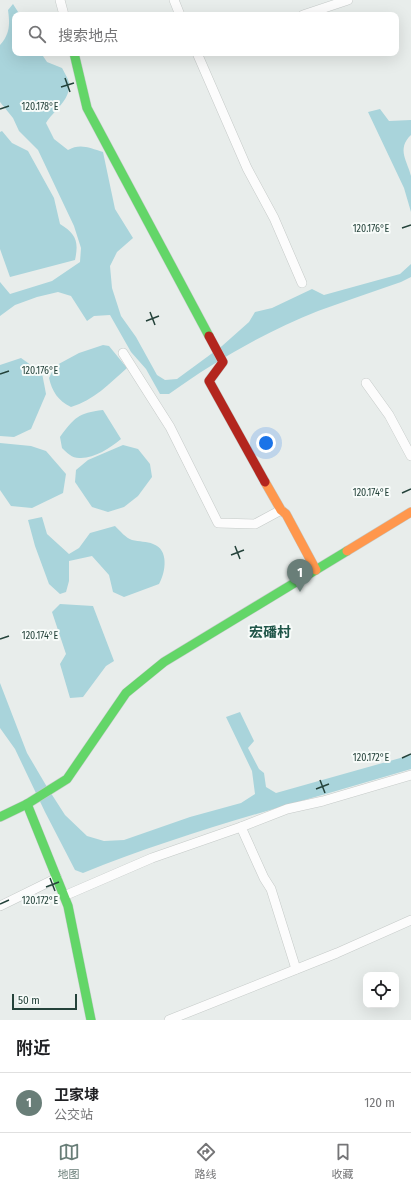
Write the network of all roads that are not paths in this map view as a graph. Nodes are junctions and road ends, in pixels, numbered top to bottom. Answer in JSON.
{"nodes":[{"id":1,"x":60,"y":0,"type":"edge"},
{"id":2,"x":174,"y":0,"type":"edge"},
{"id":3,"x":348,"y":0,"type":"edge"},
{"id":4,"x":63,"y":12,"type":"edge"},
{"id":5,"x":179,"y":12,"type":"edge"},
{"id":6,"x":312,"y":12,"type":"edge"},
{"id":7,"x":75,"y":56,"type":"edge"},
{"id":8,"x":198,"y":56,"type":"edge"},
{"id":9,"x":302,"y":284,"type":"dead end"},
{"id":10,"x":123,"y":353,"type":"dead end"},
{"id":11,"x":366,"y":383,"type":"dead end"},
{"id":12,"x":411,"y":456,"type":"edge"},
{"id":13,"x":282,"y":510,"type":"junction"},
{"id":14,"x":411,"y":512,"type":"edge"},
{"id":15,"x":316,"y":570,"type":"junction"},
{"id":16,"x":411,"y":775,"type":"edge"},
{"id":17,"x":31,"y":801,"type":"junction"},
{"id":18,"x":0,"y":817,"type":"edge"},
{"id":19,"x":241,"y":827,"type":"junction"},
{"id":20,"x":57,"y":878,"type":"junction"},
{"id":21,"x":64,"y":896,"type":"junction"},
{"id":22,"x":0,"y":906,"type":"edge"},
{"id":23,"x":411,"y":920,"type":"edge"},
{"id":24,"x":296,"y":969,"type":"junction"},
{"id":25,"x":91,"y":1020,"type":"edge"},
{"id":26,"x":169,"y":1020,"type":"edge"}],
"edges":[{"from":1,"to":4,"type":"street"},
{"from":2,"to":5,"type":"street"},
{"from":3,"to":6,"type":"street"},
{"from":7,"to":13,"type":"street"},
{"from":8,"to":9,"type":"street"},
{"from":10,"to":13,"type":"street"},
{"from":11,"to":12,"type":"street"},
{"from":13,"to":15,"type":"street"},
{"from":14,"to":15,"type":"street"},
{"from":15,"to":17,"type":"street"},
{"from":16,"to":19,"type":"street"},
{"from":17,"to":18,"type":"street"},
{"from":17,"to":20,"type":"street"},
{"from":19,"to":21,"type":"street"},
{"from":19,"to":24,"type":"street"},
{"from":20,"to":21,"type":"street"},
{"from":20,"to":22,"type":"street"},
{"from":21,"to":25,"type":"street"},
{"from":23,"to":24,"type":"street"},
{"from":24,"to":26,"type":"street"}]}
